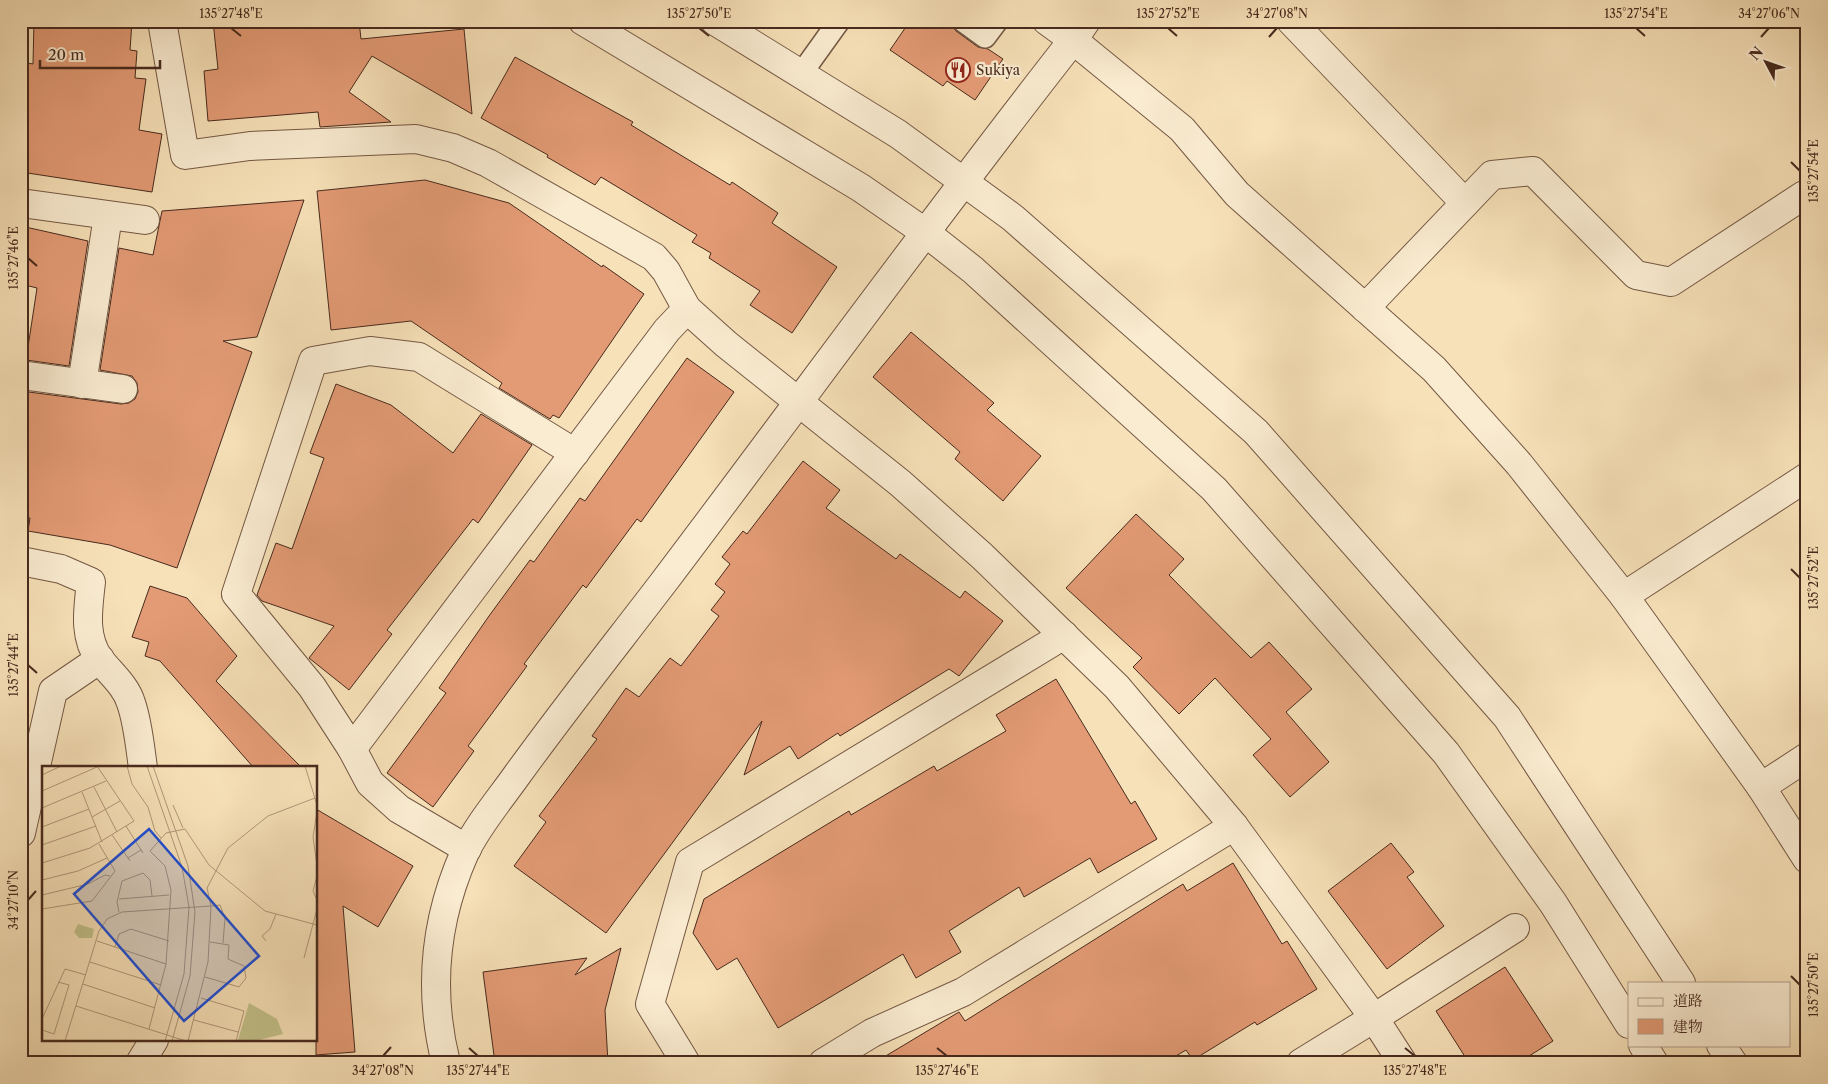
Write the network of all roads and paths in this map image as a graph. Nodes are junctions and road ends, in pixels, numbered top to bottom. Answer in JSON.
{"nodes":[{"id":1,"x":162,"y":21,"type":"edge"},
{"id":2,"x":583,"y":21,"type":"edge"},
{"id":3,"x":715,"y":21,"type":"edge"},
{"id":4,"x":839,"y":21,"type":"edge"},
{"id":5,"x":963,"y":21,"type":"edge"},
{"id":6,"x":997,"y":21,"type":"edge"},
{"id":7,"x":1047,"y":21,"type":"edge"},
{"id":8,"x":1291,"y":21,"type":"edge"},
{"id":9,"x":1079,"y":31,"type":"edge"},
{"id":10,"x":801,"y":74,"type":"junction"},
{"id":11,"x":964,"y":181,"type":"junction"},
{"id":12,"x":1807,"y":197,"type":"edge"},
{"id":13,"x":21,"y":203,"type":"edge"},
{"id":14,"x":1464,"y":203,"type":"junction"},
{"id":15,"x":108,"y":216,"type":"junction"},
{"id":16,"x":144,"y":220,"type":"dead end"},
{"id":17,"x":926,"y":233,"type":"junction"},
{"id":18,"x":1365,"y":308,"type":"junction"},
{"id":19,"x":687,"y":309,"type":"junction"},
{"id":20,"x":21,"y":376,"type":"edge"},
{"id":21,"x":82,"y":384,"type":"junction"},
{"id":22,"x":123,"y":389,"type":"dead end"},
{"id":23,"x":800,"y":402,"type":"junction"},
{"id":24,"x":575,"y":453,"type":"junction"},
{"id":25,"x":1807,"y":477,"type":"edge"},
{"id":26,"x":21,"y":561,"type":"edge"},
{"id":27,"x":1624,"y":596,"type":"junction"},
{"id":28,"x":1064,"y":635,"type":"junction"},
{"id":29,"x":100,"y":659,"type":"junction"},
{"id":30,"x":352,"y":749,"type":"junction"},
{"id":31,"x":1807,"y":757,"type":"edge"},
{"id":32,"x":143,"y":766,"type":"edge"},
{"id":33,"x":1760,"y":786,"type":"junction"},
{"id":34,"x":1234,"y":826,"type":"junction"},
{"id":35,"x":21,"y":833,"type":"edge"},
{"id":36,"x":466,"y":849,"type":"junction"},
{"id":37,"x":1807,"y":859,"type":"edge"},
{"id":38,"x":1515,"y":928,"type":"dead end"},
{"id":39,"x":1680,"y":982,"type":"edge"},
{"id":40,"x":1374,"y":1018,"type":"junction"},
{"id":41,"x":1628,"y":1022,"type":"edge"},
{"id":42,"x":153,"y":1042,"type":"edge"},
{"id":43,"x":1644,"y":1046,"type":"edge"},
{"id":44,"x":1722,"y":1046,"type":"edge"},
{"id":45,"x":140,"y":1063,"type":"edge"},
{"id":46,"x":446,"y":1063,"type":"edge"},
{"id":47,"x":686,"y":1063,"type":"edge"},
{"id":48,"x":823,"y":1063,"type":"edge"},
{"id":49,"x":1301,"y":1063,"type":"edge"},
{"id":50,"x":1404,"y":1063,"type":"edge"},
{"id":51,"x":1654,"y":1063,"type":"edge"},
{"id":52,"x":1733,"y":1063,"type":"edge"}],
"edges":[{"from":1,"to":19,"type":"street"},
{"from":2,"to":17,"type":"street"},
{"from":3,"to":10,"type":"street"},
{"from":4,"to":10,"type":"lane"},
{"from":5,"to":6,"type":"lane"},
{"from":7,"to":9,"type":"street"},
{"from":8,"to":14,"type":"street"},
{"from":9,"to":11,"type":"street"},
{"from":9,"to":18,"type":"street"},
{"from":10,"to":11,"type":"street"},
{"from":11,"to":17,"type":"street"},
{"from":11,"to":39,"type":"street"},
{"from":12,"to":14,"type":"street"},
{"from":13,"to":15,"type":"street"},
{"from":14,"to":18,"type":"street"},
{"from":15,"to":16,"type":"street"},
{"from":15,"to":21,"type":"street"},
{"from":17,"to":23,"type":"street"},
{"from":17,"to":41,"type":"street"},
{"from":18,"to":27,"type":"street"},
{"from":19,"to":23,"type":"street"},
{"from":19,"to":24,"type":"street"},
{"from":20,"to":21,"type":"street"},
{"from":21,"to":22,"type":"street"},
{"from":23,"to":28,"type":"street"},
{"from":23,"to":36,"type":"street"},
{"from":24,"to":30,"type":"street"},
{"from":24,"to":30,"type":"street"},
{"from":25,"to":27,"type":"street"},
{"from":26,"to":29,"type":"street"},
{"from":27,"to":33,"type":"street"},
{"from":28,"to":34,"type":"street"},
{"from":28,"to":47,"type":"street"},
{"from":29,"to":32,"type":"street"},
{"from":29,"to":35,"type":"street"},
{"from":30,"to":36,"type":"street"},
{"from":31,"to":33,"type":"street"},
{"from":33,"to":37,"type":"street"},
{"from":34,"to":40,"type":"street"},
{"from":34,"to":48,"type":"street"},
{"from":36,"to":46,"type":"street"},
{"from":38,"to":40,"type":"street"},
{"from":40,"to":49,"type":"street"},
{"from":40,"to":50,"type":"street"},
{"from":42,"to":45,"type":"street"},
{"from":43,"to":51,"type":"street"},
{"from":44,"to":52,"type":"street"}]}
